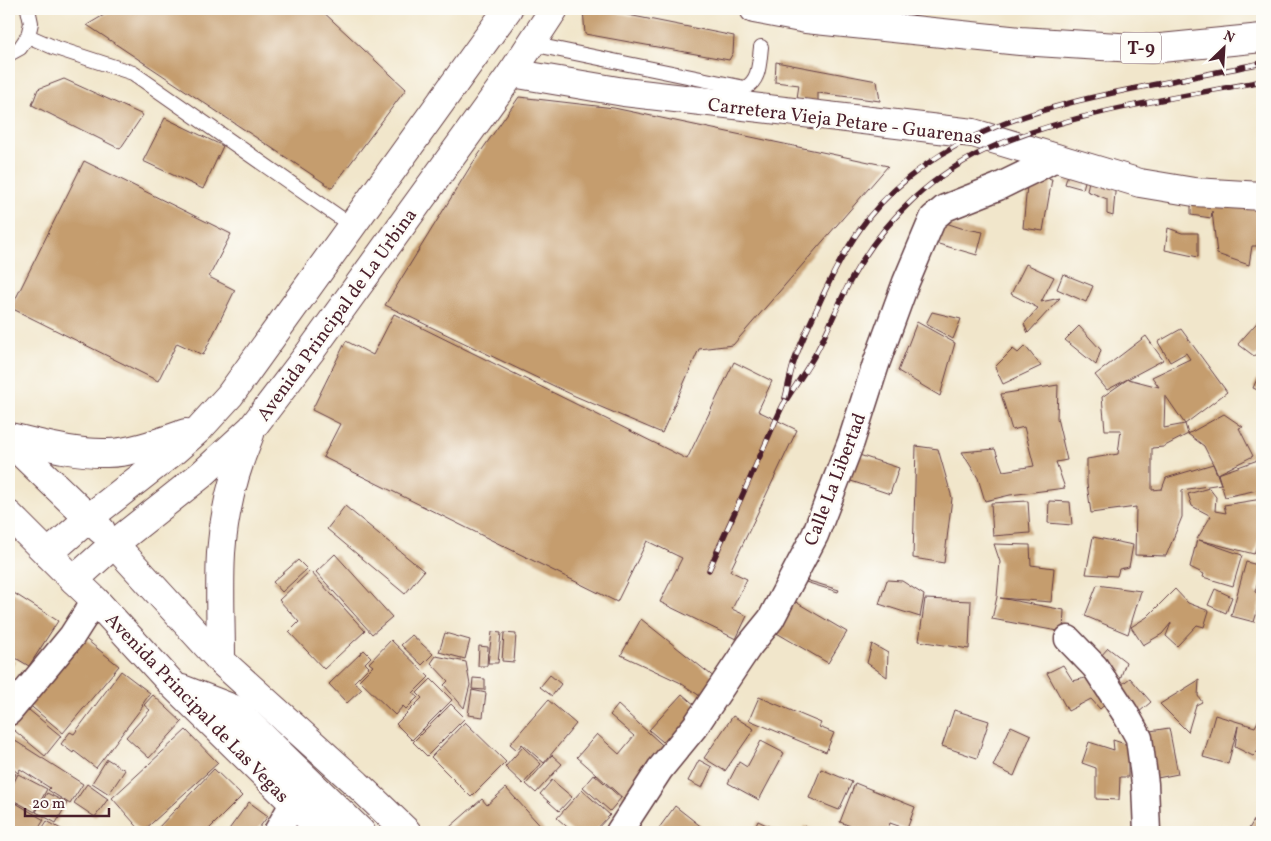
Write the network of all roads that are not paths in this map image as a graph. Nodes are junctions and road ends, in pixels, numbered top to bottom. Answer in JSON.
{"nodes":[{"id":1,"x":28,"y":9,"type":"edge"},
{"id":2,"x":508,"y":9,"type":"edge"},
{"id":3,"x":554,"y":9,"type":"edge"},
{"id":4,"x":754,"y":9,"type":"edge"},
{"id":5,"x":28,"y":36,"type":"junction"},
{"id":6,"x":1262,"y":38,"type":"edge"},
{"id":7,"x":531,"y":44,"type":"junction"},
{"id":8,"x":761,"y":47,"type":"dead end"},
{"id":9,"x":9,"y":54,"type":"edge"},
{"id":10,"x":512,"y":73,"type":"junction"},
{"id":11,"x":1055,"y":158,"type":"junction"},
{"id":12,"x":1262,"y":196,"type":"edge"},
{"id":13,"x":352,"y":226,"type":"junction"},
{"id":14,"x":252,"y":428,"type":"junction"},
{"id":15,"x":199,"y":429,"type":"junction"},
{"id":16,"x":9,"y":436,"type":"edge"},
{"id":17,"x":9,"y":441,"type":"edge"},
{"id":18,"x":9,"y":515,"type":"edge"},
{"id":19,"x":90,"y":517,"type":"junction"},
{"id":20,"x":114,"y":544,"type":"junction"},
{"id":21,"x":48,"y":554,"type":"junction"},
{"id":22,"x":74,"y":580,"type":"junction"},
{"id":23,"x":95,"y":600,"type":"junction"},
{"id":24,"x":1068,"y":639,"type":"dead end"},
{"id":25,"x":221,"y":661,"type":"junction"},
{"id":26,"x":174,"y":686,"type":"junction"},
{"id":27,"x":234,"y":709,"type":"junction"},
{"id":28,"x":9,"y":712,"type":"edge"},
{"id":29,"x":293,"y":804,"type":"junction"},
{"id":30,"x":277,"y":832,"type":"edge"},
{"id":31,"x":323,"y":832,"type":"edge"},
{"id":32,"x":361,"y":832,"type":"edge"},
{"id":33,"x":407,"y":832,"type":"edge"},
{"id":34,"x":619,"y":832,"type":"edge"},
{"id":35,"x":1146,"y":832,"type":"edge"}],
"edges":[{"from":1,"to":5,"type":"lane"},
{"from":2,"to":13,"type":"main road","name":"Avenida Principal de La Urbina"},
{"from":3,"to":7,"type":"main road","name":"Avenida Principal de La Urbina"},
{"from":4,"to":6,"type":"main road","number":"T-9"},
{"from":5,"to":9,"type":"lane"},
{"from":5,"to":13,"type":"lane"},
{"from":7,"to":8,"type":"lane"},
{"from":7,"to":10,"type":"main road","name":"Avenida Principal de La Urbina"},
{"from":10,"to":11,"type":"main road","name":"Carretera Vieja Petare - Guarenas"},
{"from":10,"to":14,"type":"main road","name":"Avenida Principal de La Urbina"},
{"from":11,"to":12,"type":"main road","name":"Carretera Vieja Petare - Guarenas"},
{"from":11,"to":34,"type":"street","name":"Calle La Libertad"},
{"from":13,"to":15,"type":"main road","name":"Avenida Principal de La Urbina"},
{"from":14,"to":20,"type":"main road","name":"Avenida Principal de La Urbina"},
{"from":14,"to":25,"type":"main road"},
{"from":15,"to":16,"type":"main road"},
{"from":15,"to":19,"type":"main road","name":"Avenida Principal de La Urbina"},
{"from":17,"to":19,"type":"main road"},
{"from":18,"to":21,"type":"main road","name":"Avenida Principal de Las Vegas"},
{"from":19,"to":20,"type":"main road"},
{"from":19,"to":21,"type":"main road","name":"Avenida Principal de La Urbina"},
{"from":20,"to":22,"type":"main road","name":"Avenida Principal de La Urbina"},
{"from":20,"to":25,"type":"main road"},
{"from":21,"to":22,"type":"main road","name":"Avenida Principal de Las Vegas"},
{"from":22,"to":23,"type":"main road","name":"Avenida Principal de Las Vegas"},
{"from":23,"to":26,"type":"main road","name":"Avenida Principal de Las Vegas"},
{"from":23,"to":28,"type":"street"},
{"from":24,"to":35,"type":"street"},
{"from":25,"to":27,"type":"main road"},
{"from":25,"to":33,"type":"main road"},
{"from":26,"to":27,"type":"main road"},
{"from":26,"to":29,"type":"main road","name":"Avenida Principal de Las Vegas"},
{"from":27,"to":32,"type":"main road"},
{"from":29,"to":30,"type":"street"},
{"from":29,"to":31,"type":"main road","name":"Avenida Principal de Las Vegas"}]}
